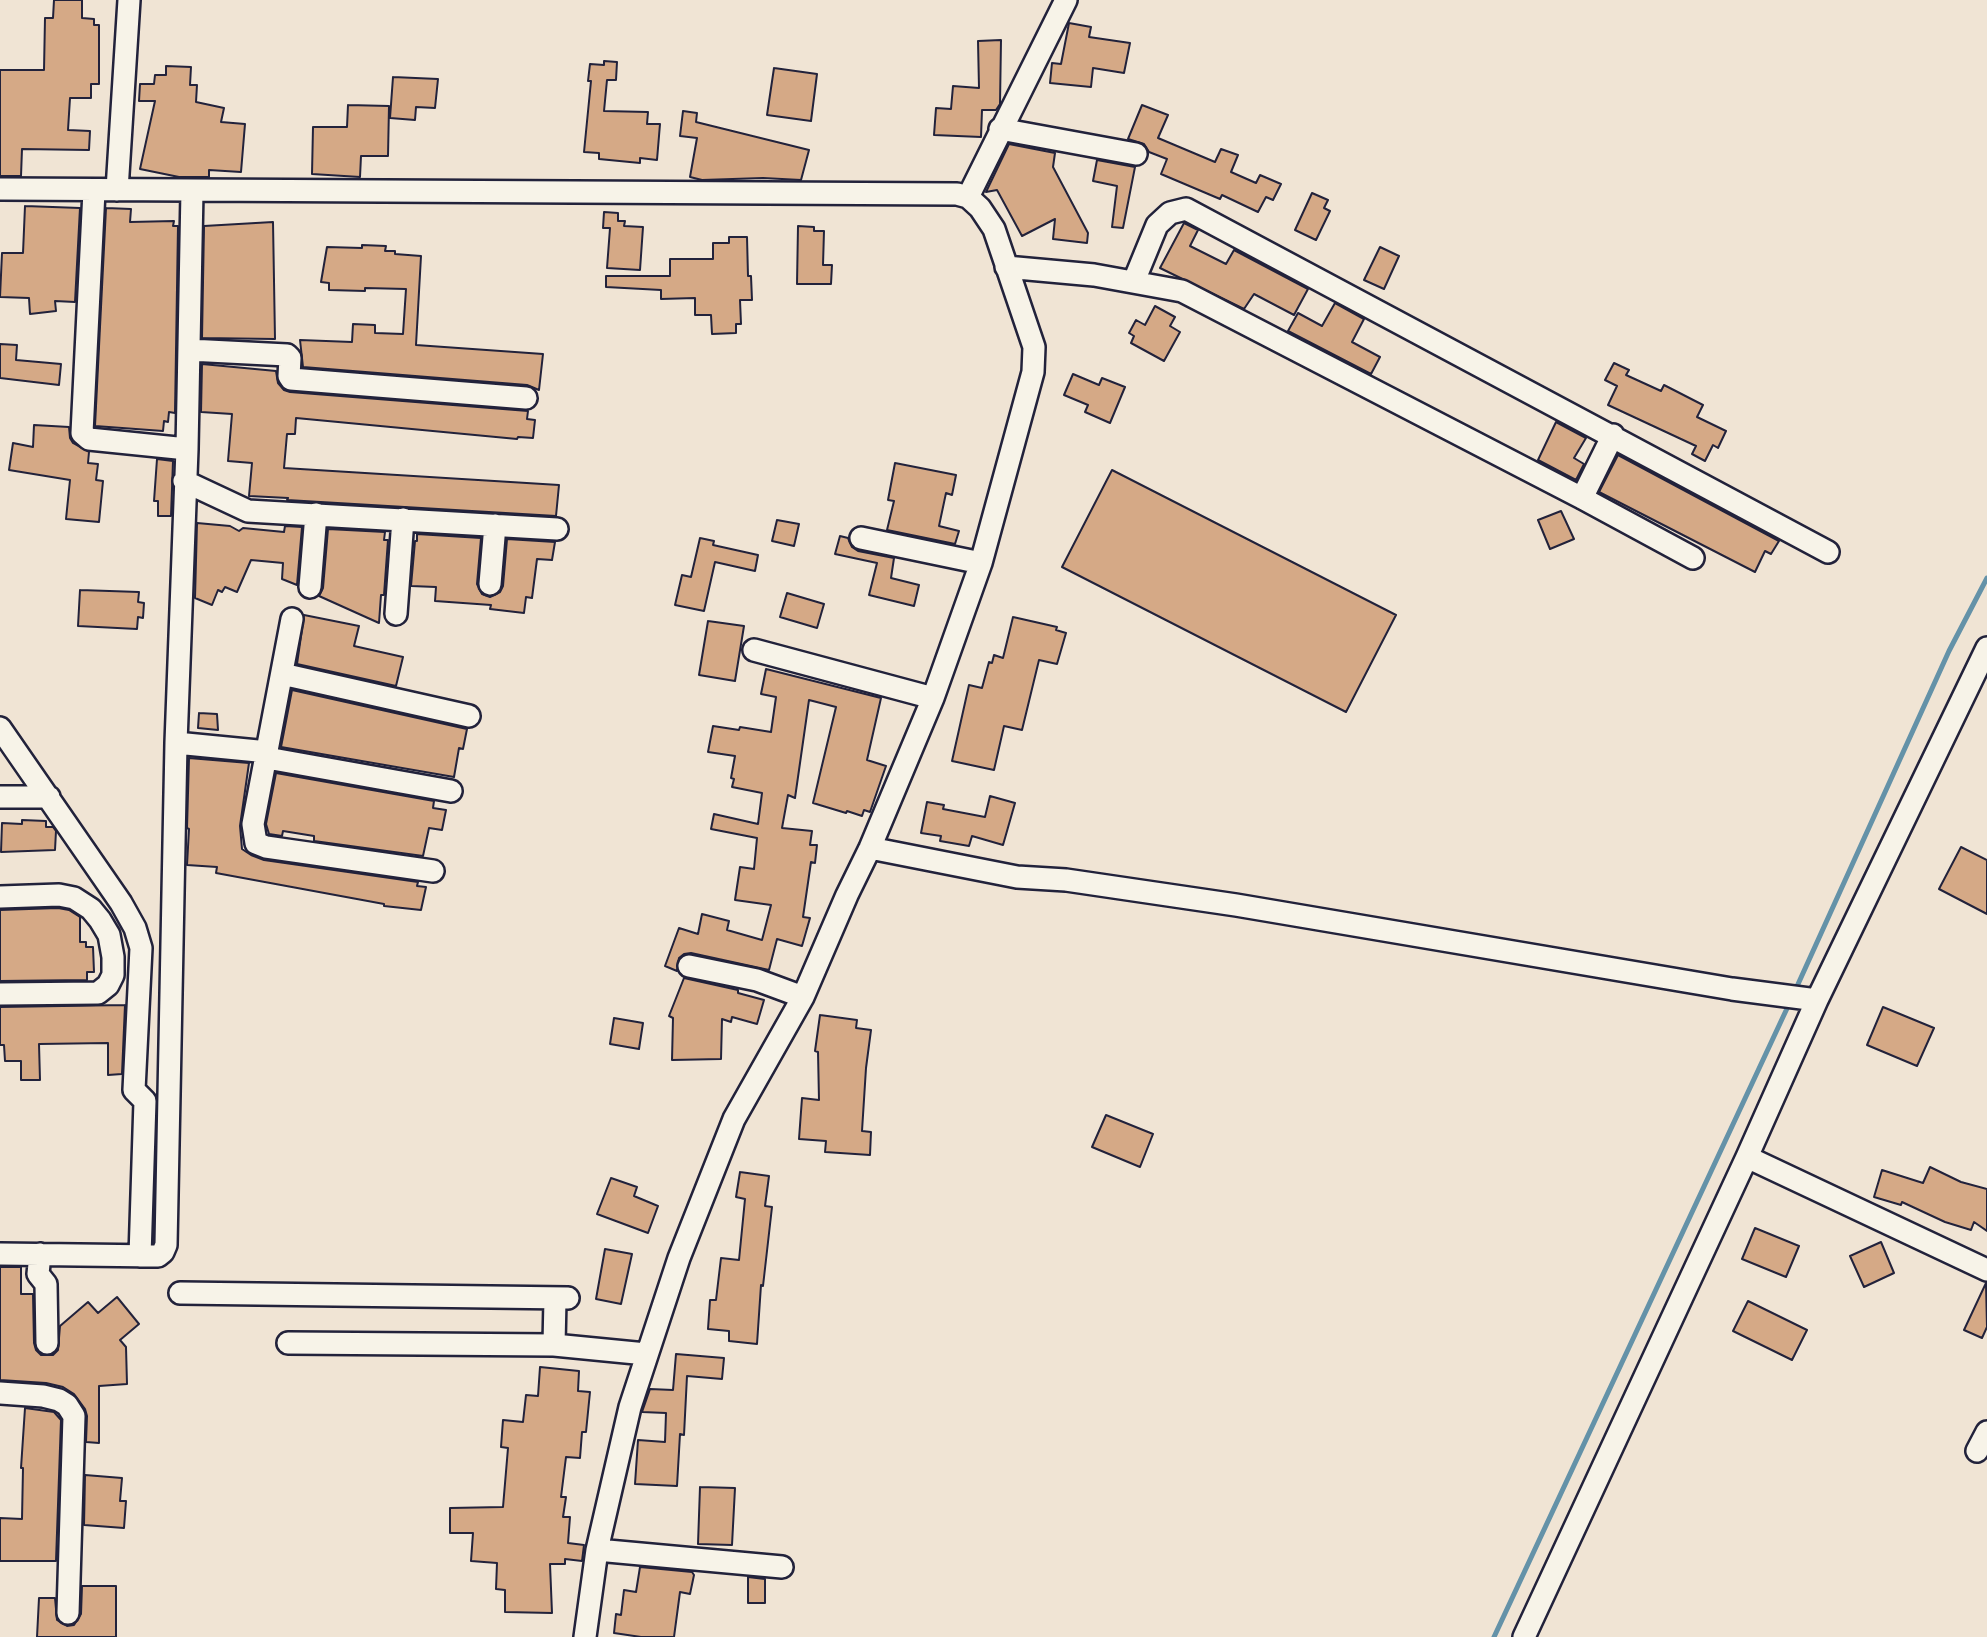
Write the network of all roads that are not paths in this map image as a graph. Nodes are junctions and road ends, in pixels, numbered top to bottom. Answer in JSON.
{"nodes":[{"id":1,"x":129,"y":0,"type":"edge"},
{"id":2,"x":1066,"y":0,"type":"edge"},
{"id":3,"x":1000,"y":129,"type":"junction"},
{"id":4,"x":1136,"y":154,"type":"dead end"},
{"id":5,"x":0,"y":189,"type":"edge"},
{"id":6,"x":94,"y":191,"type":"junction"},
{"id":7,"x":117,"y":191,"type":"junction"},
{"id":8,"x":192,"y":191,"type":"junction"},
{"id":9,"x":968,"y":197,"type":"junction"},
{"id":10,"x":0,"y":204,"type":"edge"},
{"id":11,"x":1006,"y":267,"type":"junction"},
{"id":12,"x":1135,"y":281,"type":"junction"},
{"id":13,"x":189,"y":350,"type":"junction"},
{"id":14,"x":526,"y":398,"type":"dead end"},
{"id":15,"x":1613,"y":435,"type":"junction"},
{"id":16,"x":187,"y":449,"type":"junction"},
{"id":17,"x":184,"y":481,"type":"junction"},
{"id":18,"x":1581,"y":498,"type":"junction"},
{"id":19,"x":316,"y":514,"type":"junction"},
{"id":20,"x":403,"y":519,"type":"junction"},
{"id":21,"x":495,"y":525,"type":"junction"},
{"id":22,"x":557,"y":529,"type":"dead end"},
{"id":23,"x":861,"y":538,"type":"dead end"},
{"id":24,"x":1828,"y":552,"type":"dead end"},
{"id":25,"x":1693,"y":558,"type":"dead end"},
{"id":26,"x":981,"y":563,"type":"junction"},
{"id":27,"x":490,"y":584,"type":"dead end"},
{"id":28,"x":310,"y":587,"type":"dead end"},
{"id":29,"x":396,"y":614,"type":"dead end"},
{"id":30,"x":292,"y":619,"type":"dead end"},
{"id":31,"x":1987,"y":648,"type":"edge"},
{"id":32,"x":754,"y":650,"type":"dead end"},
{"id":33,"x":282,"y":674,"type":"junction"},
{"id":34,"x":933,"y":698,"type":"junction"},
{"id":35,"x":469,"y":716,"type":"dead end"},
{"id":36,"x":0,"y":728,"type":"edge"},
{"id":37,"x":176,"y":743,"type":"junction"},
{"id":38,"x":267,"y":755,"type":"junction"},
{"id":39,"x":451,"y":791,"type":"dead end"},
{"id":40,"x":0,"y":797,"type":"edge"},
{"id":41,"x":49,"y":797,"type":"junction"},
{"id":42,"x":870,"y":848,"type":"junction"},
{"id":43,"x":433,"y":871,"type":"dead end"},
{"id":44,"x":0,"y":897,"type":"edge"},
{"id":45,"x":689,"y":966,"type":"dead end"},
{"id":46,"x":0,"y":995,"type":"edge"},
{"id":47,"x":803,"y":997,"type":"junction"},
{"id":48,"x":1805,"y":999,"type":"junction"},
{"id":49,"x":1747,"y":1157,"type":"junction"},
{"id":50,"x":0,"y":1254,"type":"edge"},
{"id":51,"x":40,"y":1254,"type":"junction"},
{"id":52,"x":147,"y":1256,"type":"junction"},
{"id":53,"x":1987,"y":1270,"type":"edge"},
{"id":54,"x":180,"y":1293,"type":"dead end"},
{"id":55,"x":47,"y":1343,"type":"dead end"},
{"id":56,"x":288,"y":1343,"type":"dead end"},
{"id":57,"x":554,"y":1345,"type":"junction"},
{"id":58,"x":646,"y":1354,"type":"junction"},
{"id":59,"x":0,"y":1394,"type":"edge"},
{"id":60,"x":1987,"y":1432,"type":"edge"},
{"id":61,"x":1977,"y":1451,"type":"dead end"},
{"id":62,"x":597,"y":1550,"type":"junction"},
{"id":63,"x":782,"y":1567,"type":"dead end"},
{"id":64,"x":68,"y":1613,"type":"dead end"},
{"id":65,"x":585,"y":1637,"type":"edge"},
{"id":66,"x":1524,"y":1637,"type":"edge"}],
"edges":[{"from":1,"to":7,"type":"street"},
{"from":2,"to":3,"type":"street"},
{"from":3,"to":4,"type":"street"},
{"from":3,"to":9,"type":"street"},
{"from":5,"to":6,"type":"street"},
{"from":5,"to":10,"type":"street"},
{"from":6,"to":7,"type":"street"},
{"from":6,"to":16,"type":"street"},
{"from":7,"to":8,"type":"street"},
{"from":8,"to":9,"type":"street"},
{"from":8,"to":13,"type":"street"},
{"from":9,"to":11,"type":"street"},
{"from":11,"to":12,"type":"street"},
{"from":11,"to":26,"type":"street"},
{"from":12,"to":15,"type":"street"},
{"from":12,"to":18,"type":"street"},
{"from":13,"to":14,"type":"street"},
{"from":13,"to":16,"type":"street"},
{"from":15,"to":18,"type":"street"},
{"from":15,"to":24,"type":"street"},
{"from":16,"to":17,"type":"street"},
{"from":17,"to":19,"type":"street"},
{"from":17,"to":37,"type":"street"},
{"from":18,"to":25,"type":"street"},
{"from":19,"to":20,"type":"street"},
{"from":19,"to":28,"type":"street"},
{"from":20,"to":21,"type":"street"},
{"from":20,"to":29,"type":"street"},
{"from":21,"to":22,"type":"street"},
{"from":21,"to":27,"type":"street"},
{"from":23,"to":26,"type":"street"},
{"from":26,"to":34,"type":"street"},
{"from":30,"to":33,"type":"street"},
{"from":31,"to":48,"type":"street"},
{"from":32,"to":34,"type":"street"},
{"from":33,"to":35,"type":"street"},
{"from":33,"to":38,"type":"street"},
{"from":34,"to":42,"type":"street"},
{"from":36,"to":41,"type":"street"},
{"from":37,"to":38,"type":"street"},
{"from":37,"to":52,"type":"street"},
{"from":38,"to":39,"type":"street"},
{"from":38,"to":43,"type":"street"},
{"from":40,"to":41,"type":"street"},
{"from":41,"to":52,"type":"street"},
{"from":42,"to":47,"type":"street"},
{"from":42,"to":48,"type":"street"},
{"from":44,"to":46,"type":"street"},
{"from":45,"to":47,"type":"street"},
{"from":47,"to":58,"type":"street"},
{"from":48,"to":49,"type":"street"},
{"from":49,"to":53,"type":"street"},
{"from":49,"to":66,"type":"street"},
{"from":50,"to":51,"type":"street"},
{"from":51,"to":52,"type":"street"},
{"from":51,"to":55,"type":"street"},
{"from":54,"to":57,"type":"street"},
{"from":56,"to":57,"type":"street"},
{"from":57,"to":58,"type":"street"},
{"from":58,"to":62,"type":"street"},
{"from":59,"to":64,"type":"street"},
{"from":60,"to":61,"type":"street"},
{"from":62,"to":63,"type":"street"},
{"from":62,"to":65,"type":"street"}]}
